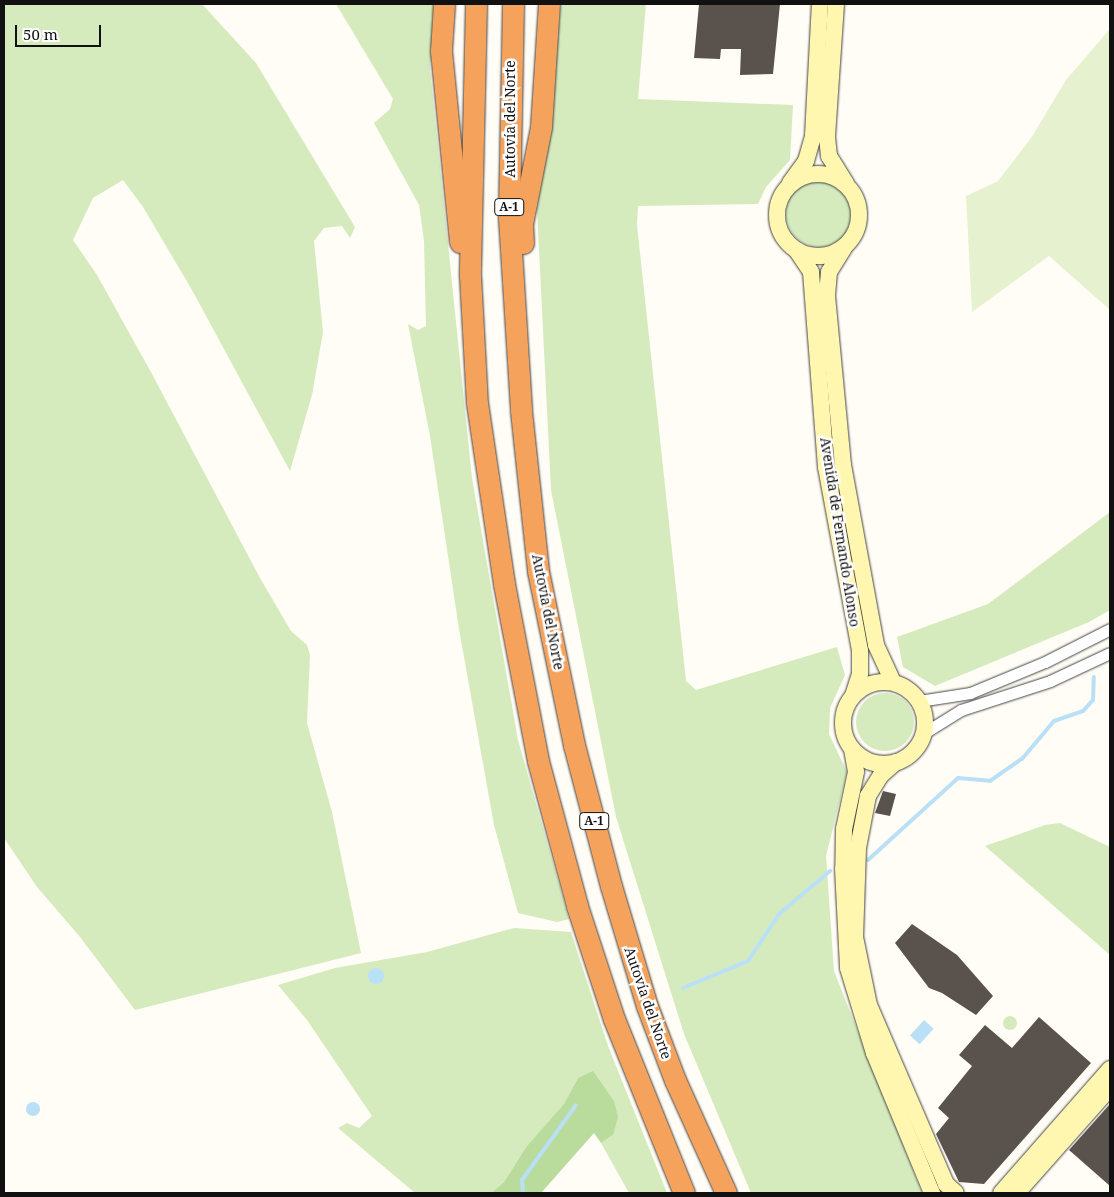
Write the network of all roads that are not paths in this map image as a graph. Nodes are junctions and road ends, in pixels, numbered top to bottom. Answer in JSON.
{"nodes":[{"id":1,"x":444,"y":4,"type":"edge"},
{"id":2,"x":476,"y":4,"type":"edge"},
{"id":3,"x":513,"y":4,"type":"edge"},
{"id":4,"x":549,"y":4,"type":"edge"},
{"id":5,"x":820,"y":4,"type":"edge"},
{"id":6,"x":836,"y":4,"type":"edge"},
{"id":7,"x":846,"y":184,"type":"junction"},
{"id":8,"x":788,"y":187,"type":"junction"},
{"id":9,"x":844,"y":248,"type":"junction"},
{"id":10,"x":797,"y":251,"type":"junction"},
{"id":11,"x":470,"y":275,"type":"junction"},
{"id":12,"x":521,"y":411,"type":"junction"},
{"id":13,"x":1110,"y":629,"type":"edge"},
{"id":14,"x":1110,"y":653,"type":"edge"},
{"id":15,"x":893,"y":682,"type":"junction"},
{"id":16,"x":853,"y":696,"type":"junction"},
{"id":17,"x":919,"y":701,"type":"junction"},
{"id":18,"x":924,"y":733,"type":"junction"},
{"id":19,"x":852,"y":749,"type":"junction"},
{"id":20,"x":896,"y":762,"type":"junction"},
{"id":21,"x":1110,"y":1069,"type":"edge"},
{"id":22,"x":1110,"y":1088,"type":"edge"},
{"id":23,"x":684,"y":1193,"type":"edge"},
{"id":24,"x":726,"y":1193,"type":"edge"},
{"id":25,"x":932,"y":1193,"type":"edge"},
{"id":26,"x":956,"y":1193,"type":"edge"},
{"id":27,"x":1001,"y":1193,"type":"edge"},
{"id":28,"x":1017,"y":1193,"type":"edge"}],
"edges":[{"from":1,"to":11,"type":"highway"},
{"from":2,"to":11,"type":"highway"},
{"from":3,"to":12,"type":"highway","name":"Autovía del Norte","number":"A-1"},
{"from":4,"to":12,"type":"highway"},
{"from":5,"to":8,"type":"street"},
{"from":6,"to":7,"type":"street"},
{"from":7,"to":8,"type":"street"},
{"from":7,"to":9,"type":"street"},
{"from":8,"to":10,"type":"street"},
{"from":9,"to":10,"type":"street"},
{"from":9,"to":15,"type":"street","name":"Avenida de Fernando Alonso"},
{"from":10,"to":16,"type":"street","name":"Avenida de Fernando Alonso"},
{"from":11,"to":23,"type":"highway"},
{"from":12,"to":24,"type":"highway","name":"Autovía del Norte","number":"A-1"},
{"from":13,"to":17,"type":"street"},
{"from":14,"to":18,"type":"street"},
{"from":15,"to":16,"type":"street"},
{"from":15,"to":17,"type":"street"},
{"from":16,"to":19,"type":"street"},
{"from":17,"to":18,"type":"street"},
{"from":18,"to":20,"type":"street"},
{"from":19,"to":20,"type":"street"},
{"from":19,"to":25,"type":"street"},
{"from":20,"to":26,"type":"street"},
{"from":21,"to":27,"type":"street"},
{"from":22,"to":28,"type":"street"}]}
